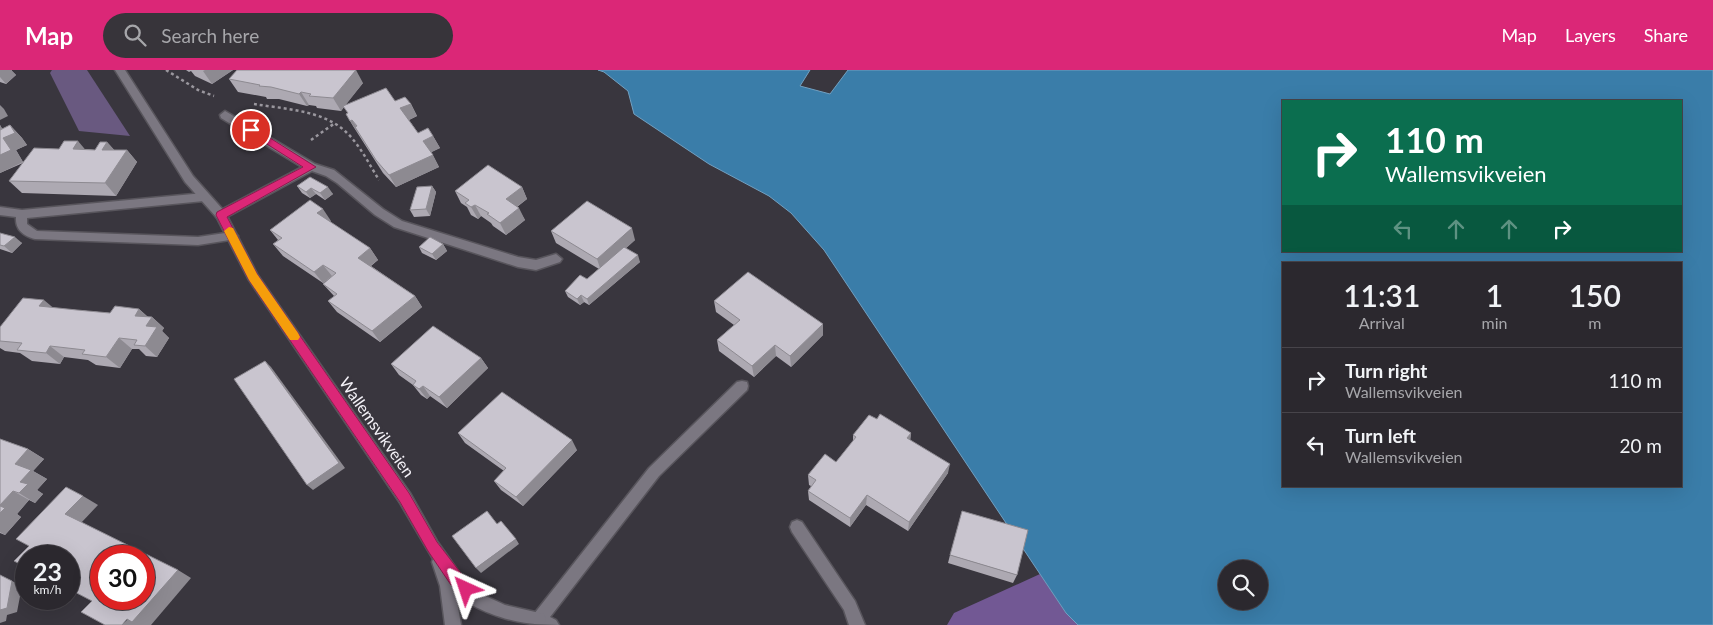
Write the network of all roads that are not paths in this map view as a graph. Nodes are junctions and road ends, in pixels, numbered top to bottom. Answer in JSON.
{"nodes":[{"id":1,"x":120,"y":70,"type":"edge"},
{"id":2,"x":225,"y":115,"type":"dead end"},
{"id":3,"x":311,"y":167,"type":"junction"},
{"id":4,"x":204,"y":197,"type":"junction"},
{"id":5,"x":0,"y":211,"type":"edge"},
{"id":6,"x":22,"y":214,"type":"junction"},
{"id":7,"x":221,"y":215,"type":"junction"},
{"id":8,"x":232,"y":236,"type":"junction"},
{"id":9,"x":556,"y":259,"type":"dead end"},
{"id":10,"x":742,"y":386,"type":"dead end"},
{"id":11,"x":797,"y":527,"type":"dead end"},
{"id":12,"x":432,"y":546,"type":"junction"},
{"id":13,"x":545,"y":622,"type":"edge"},
{"id":14,"x":453,"y":625,"type":"edge"},
{"id":15,"x":857,"y":625,"type":"edge"}],
"edges":[{"from":1,"to":4,"type":"street","name":"Wallemsvikveien"},
{"from":2,"to":3,"type":"street"},
{"from":3,"to":7,"type":"street"},
{"from":3,"to":9,"type":"street"},
{"from":4,"to":6,"type":"street"},
{"from":4,"to":7,"type":"street","name":"Wallemsvikveien"},
{"from":5,"to":6,"type":"street"},
{"from":6,"to":8,"type":"street"},
{"from":7,"to":8,"type":"street","name":"Wallemsvikveien"},
{"from":8,"to":12,"type":"street","name":"Wallemsvikveien"},
{"from":10,"to":13,"type":"street","name":"Wallemsvikveien"},
{"from":11,"to":15,"type":"street"},
{"from":12,"to":13,"type":"street","name":"Wallemsvikveien"},
{"from":12,"to":14,"type":"street"}]}
